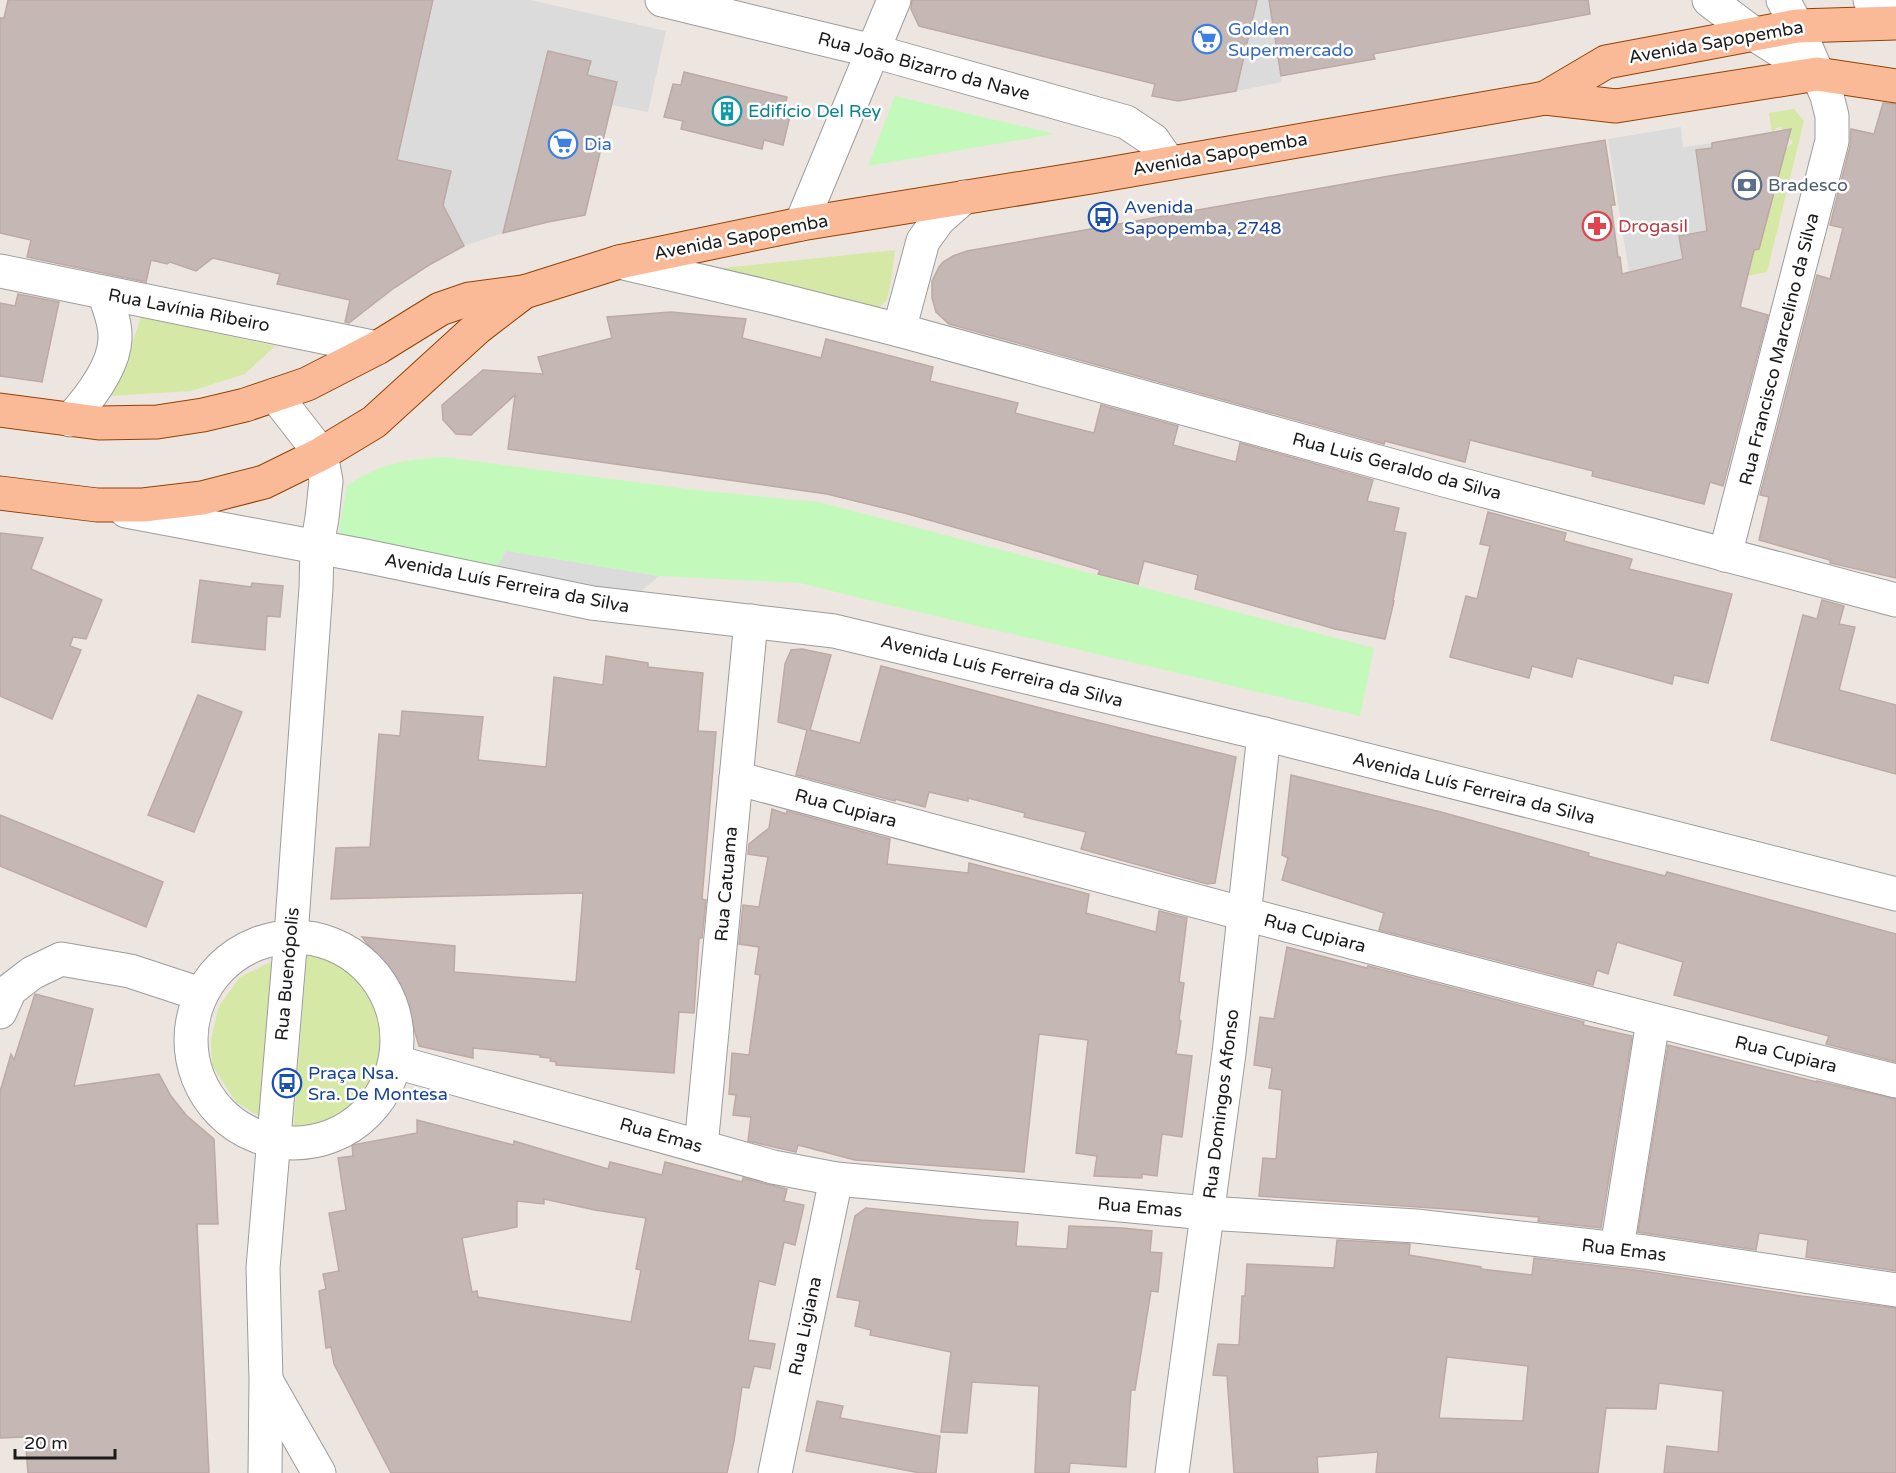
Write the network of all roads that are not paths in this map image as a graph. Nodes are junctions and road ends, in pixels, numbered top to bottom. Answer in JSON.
{"nodes":[{"id":1,"x":662,"y":0,"type":"edge"},
{"id":2,"x":894,"y":0,"type":"edge"},
{"id":3,"x":1709,"y":0,"type":"edge"},
{"id":4,"x":1870,"y":0,"type":"edge"},
{"id":5,"x":1896,"y":9,"type":"edge"},
{"id":6,"x":1790,"y":13,"type":"edge"},
{"id":7,"x":1896,"y":23,"type":"edge"},
{"id":8,"x":1754,"y":34,"type":"junction"},
{"id":9,"x":873,"y":51,"type":"junction"},
{"id":10,"x":1817,"y":74,"type":"junction"},
{"id":11,"x":1896,"y":86,"type":"edge"},
{"id":12,"x":1545,"y":98,"type":"junction"},
{"id":13,"x":1169,"y":163,"type":"junction"},
{"id":14,"x":964,"y":197,"type":"junction"},
{"id":15,"x":801,"y":224,"type":"junction"},
{"id":16,"x":619,"y":262,"type":"junction"},
{"id":17,"x":0,"y":271,"type":"edge"},
{"id":18,"x":524,"y":292,"type":"junction"},
{"id":19,"x":104,"y":293,"type":"junction"},
{"id":20,"x":899,"y":330,"type":"junction"},
{"id":21,"x":377,"y":348,"type":"junction"},
{"id":22,"x":275,"y":394,"type":"junction"},
{"id":23,"x":0,"y":410,"type":"edge"},
{"id":24,"x":70,"y":420,"type":"junction"},
{"id":25,"x":321,"y":454,"type":"junction"},
{"id":26,"x":0,"y":493,"type":"edge"},
{"id":27,"x":97,"y":506,"type":"junction"},
{"id":28,"x":317,"y":546,"type":"junction"},
{"id":29,"x":1725,"y":555,"type":"junction"},
{"id":30,"x":1896,"y":600,"type":"edge"},
{"id":31,"x":751,"y":621,"type":"junction"},
{"id":32,"x":1264,"y":734,"type":"junction"},
{"id":33,"x":736,"y":778,"type":"junction"},
{"id":34,"x":1896,"y":894,"type":"edge"},
{"id":35,"x":1244,"y":915,"type":"junction"},
{"id":36,"x":291,"y":936,"type":"junction"},
{"id":37,"x":200,"y":994,"type":"junction"},
{"id":38,"x":0,"y":1012,"type":"edge"},
{"id":39,"x":1653,"y":1021,"type":"junction"},
{"id":40,"x":396,"y":1062,"type":"junction"},
{"id":41,"x":1896,"y":1081,"type":"edge"},
{"id":42,"x":273,"y":1142,"type":"junction"},
{"id":43,"x":701,"y":1147,"type":"junction"},
{"id":44,"x":836,"y":1179,"type":"junction"},
{"id":45,"x":1207,"y":1213,"type":"junction"},
{"id":46,"x":1617,"y":1248,"type":"junction"},
{"id":47,"x":1896,"y":1290,"type":"edge"},
{"id":48,"x":266,"y":1380,"type":"junction"},
{"id":49,"x":265,"y":1473,"type":"edge"},
{"id":50,"x":319,"y":1473,"type":"edge"},
{"id":51,"x":775,"y":1473,"type":"edge"},
{"id":52,"x":1172,"y":1473,"type":"edge"}],
"edges":[{"from":1,"to":9,"type":"street","name":"Rua João Bizarro da Nave"},
{"from":2,"to":9,"type":"street"},
{"from":3,"to":8,"type":"street"},
{"from":4,"to":5,"type":"street"},
{"from":6,"to":7,"type":"main road","name":"Avenida Sapopemba"},
{"from":6,"to":8,"type":"main road","name":"Avenida Sapopemba"},
{"from":6,"to":10,"type":"street","name":"Rua Francisco Marcelino da Silva"},
{"from":8,"to":10,"type":"street"},
{"from":8,"to":12,"type":"main road","name":"Avenida Sapopemba"},
{"from":9,"to":13,"type":"street","name":"Rua João Bizarro da Nave"},
{"from":9,"to":15,"type":"street"},
{"from":10,"to":11,"type":"main road","name":"Avenida Sapopemba"},
{"from":10,"to":12,"type":"main road","name":"Avenida Sapopemba"},
{"from":10,"to":29,"type":"street","name":"Rua Francisco Marcelino da Silva"},
{"from":12,"to":13,"type":"main road","name":"Avenida Sapopemba"},
{"from":13,"to":14,"type":"main road","name":"Avenida Sapopemba"},
{"from":14,"to":15,"type":"main road","name":"Avenida Sapopemba"},
{"from":14,"to":20,"type":"street"},
{"from":15,"to":16,"type":"main road","name":"Avenida Sapopemba"},
{"from":16,"to":18,"type":"main road","name":"Avenida Sapopemba"},
{"from":16,"to":20,"type":"street","name":"Rua Luis Geraldo da Silva"},
{"from":17,"to":19,"type":"street","name":"Rua Lavínia Ribeiro"},
{"from":18,"to":21,"type":"main road"},
{"from":18,"to":25,"type":"main road","name":"Avenida Sapopemba"},
{"from":19,"to":21,"type":"street","name":"Rua Lavínia Ribeiro"},
{"from":19,"to":24,"type":"street"},
{"from":20,"to":29,"type":"street","name":"Rua Luis Geraldo da Silva"},
{"from":21,"to":22,"type":"main road"},
{"from":22,"to":24,"type":"main road"},
{"from":22,"to":25,"type":"street"},
{"from":23,"to":24,"type":"main road"},
{"from":25,"to":27,"type":"main road","name":"Avenida Sapopemba"},
{"from":25,"to":28,"type":"street","name":"Rua Buenópolis"},
{"from":26,"to":27,"type":"main road","name":"Avenida Sapopemba"},
{"from":27,"to":28,"type":"street","name":"Avenida Luís Ferreira da Silva"},
{"from":28,"to":31,"type":"street","name":"Avenida Luís Ferreira da Silva"},
{"from":28,"to":36,"type":"street","name":"Rua Buenópolis"},
{"from":29,"to":30,"type":"street","name":"Rua Luis Geraldo da Silva"},
{"from":31,"to":32,"type":"street","name":"Avenida Luís Ferreira da Silva"},
{"from":31,"to":33,"type":"street","name":"Rua Catuama"},
{"from":32,"to":34,"type":"street","name":"Avenida Luís Ferreira da Silva"},
{"from":32,"to":35,"type":"street","name":"Rua Domingos Afonso"},
{"from":33,"to":35,"type":"street","name":"Rua Cupiara"},
{"from":33,"to":43,"type":"street","name":"Rua Catuama"},
{"from":35,"to":39,"type":"street","name":"Rua Cupiara"},
{"from":35,"to":45,"type":"street","name":"Rua Domingos Afonso"},
{"from":36,"to":37,"type":"street"},
{"from":36,"to":40,"type":"street"},
{"from":36,"to":42,"type":"street","name":"Rua Buenópolis"},
{"from":37,"to":38,"type":"street"},
{"from":37,"to":42,"type":"street"},
{"from":39,"to":41,"type":"street","name":"Rua Cupiara"},
{"from":39,"to":46,"type":"street"},
{"from":40,"to":42,"type":"street"},
{"from":40,"to":43,"type":"street","name":"Rua Emas"},
{"from":42,"to":48,"type":"street","name":"Rua Buenópolis"},
{"from":43,"to":44,"type":"street","name":"Rua Emas"},
{"from":44,"to":45,"type":"street","name":"Rua Emas"},
{"from":44,"to":51,"type":"street","name":"Rua Ligiana"},
{"from":45,"to":46,"type":"street","name":"Rua Emas"},
{"from":45,"to":52,"type":"street","name":"Rua Domingos Afonso"},
{"from":46,"to":47,"type":"street","name":"Rua Emas"},
{"from":48,"to":49,"type":"street","name":"Rua Buenópolis"},
{"from":48,"to":50,"type":"street"}]}
